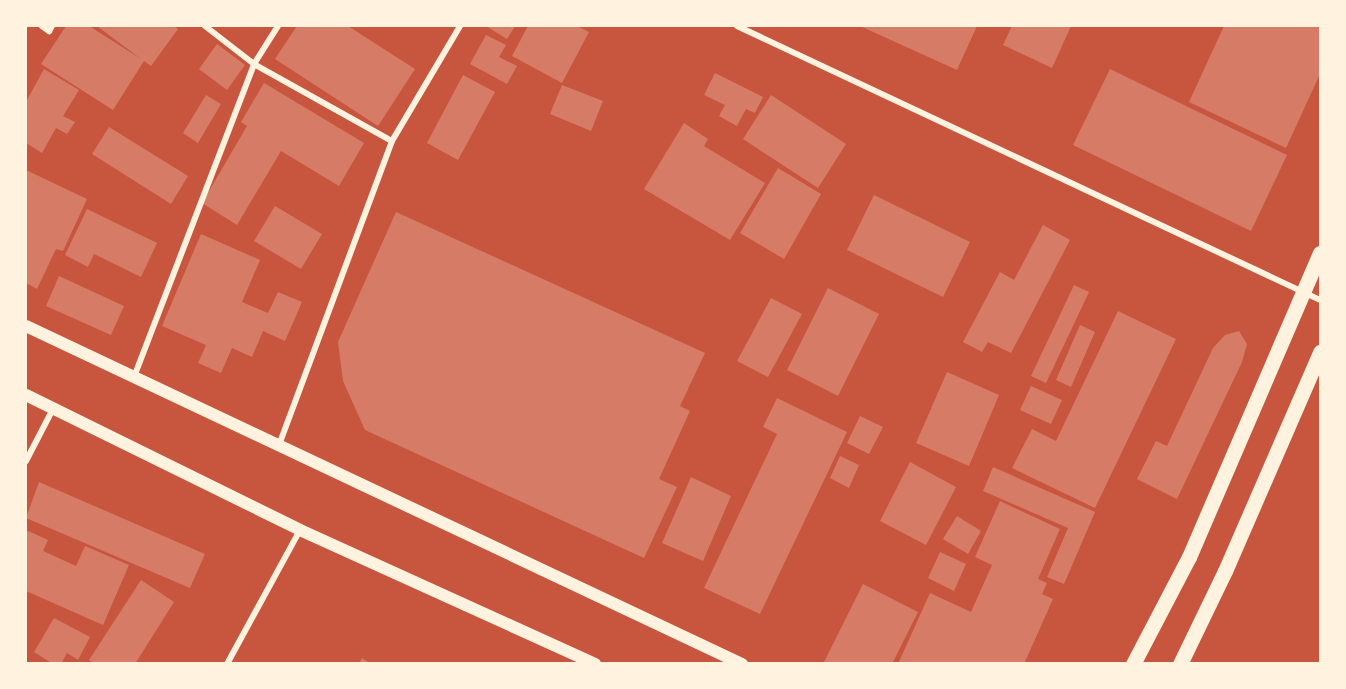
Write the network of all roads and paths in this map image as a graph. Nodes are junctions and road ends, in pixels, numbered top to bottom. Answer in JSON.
{"nodes":[{"id":1,"x":42,"y":26,"type":"edge"},
{"id":2,"x":205,"y":26,"type":"edge"},
{"id":3,"x":278,"y":26,"type":"edge"},
{"id":4,"x":460,"y":26,"type":"edge"},
{"id":5,"x":737,"y":26,"type":"edge"},
{"id":6,"x":51,"y":28,"type":"edge"},
{"id":7,"x":254,"y":64,"type":"junction"},
{"id":8,"x":392,"y":141,"type":"junction"},
{"id":9,"x":1320,"y":253,"type":"edge"},
{"id":10,"x":1303,"y":291,"type":"junction"},
{"id":11,"x":1320,"y":300,"type":"edge"},
{"id":12,"x":26,"y":326,"type":"edge"},
{"id":13,"x":1320,"y":352,"type":"edge"},
{"id":14,"x":134,"y":377,"type":"junction"},
{"id":15,"x":26,"y":395,"type":"edge"},
{"id":16,"x":53,"y":409,"type":"junction"},
{"id":17,"x":279,"y":446,"type":"junction"},
{"id":18,"x":26,"y":461,"type":"edge"},
{"id":19,"x":300,"y":530,"type":"junction"},
{"id":20,"x":227,"y":663,"type":"edge"},
{"id":21,"x":595,"y":663,"type":"edge"},
{"id":22,"x":742,"y":663,"type":"edge"},
{"id":23,"x":1133,"y":663,"type":"edge"},
{"id":24,"x":1180,"y":663,"type":"edge"}],
"edges":[{"from":1,"to":6,"type":"street"},
{"from":2,"to":7,"type":"street"},
{"from":3,"to":7,"type":"street"},
{"from":4,"to":8,"type":"street"},
{"from":5,"to":10,"type":"street"},
{"from":7,"to":8,"type":"street"},
{"from":7,"to":14,"type":"street"},
{"from":8,"to":17,"type":"street"},
{"from":9,"to":10,"type":"main road"},
{"from":10,"to":11,"type":"street"},
{"from":10,"to":23,"type":"main road"},
{"from":12,"to":14,"type":"main road"},
{"from":13,"to":24,"type":"main road"},
{"from":14,"to":17,"type":"main road"},
{"from":15,"to":16,"type":"main road"},
{"from":16,"to":18,"type":"street"},
{"from":16,"to":19,"type":"main road"},
{"from":17,"to":22,"type":"main road"},
{"from":19,"to":20,"type":"street"},
{"from":19,"to":21,"type":"main road"}]}
